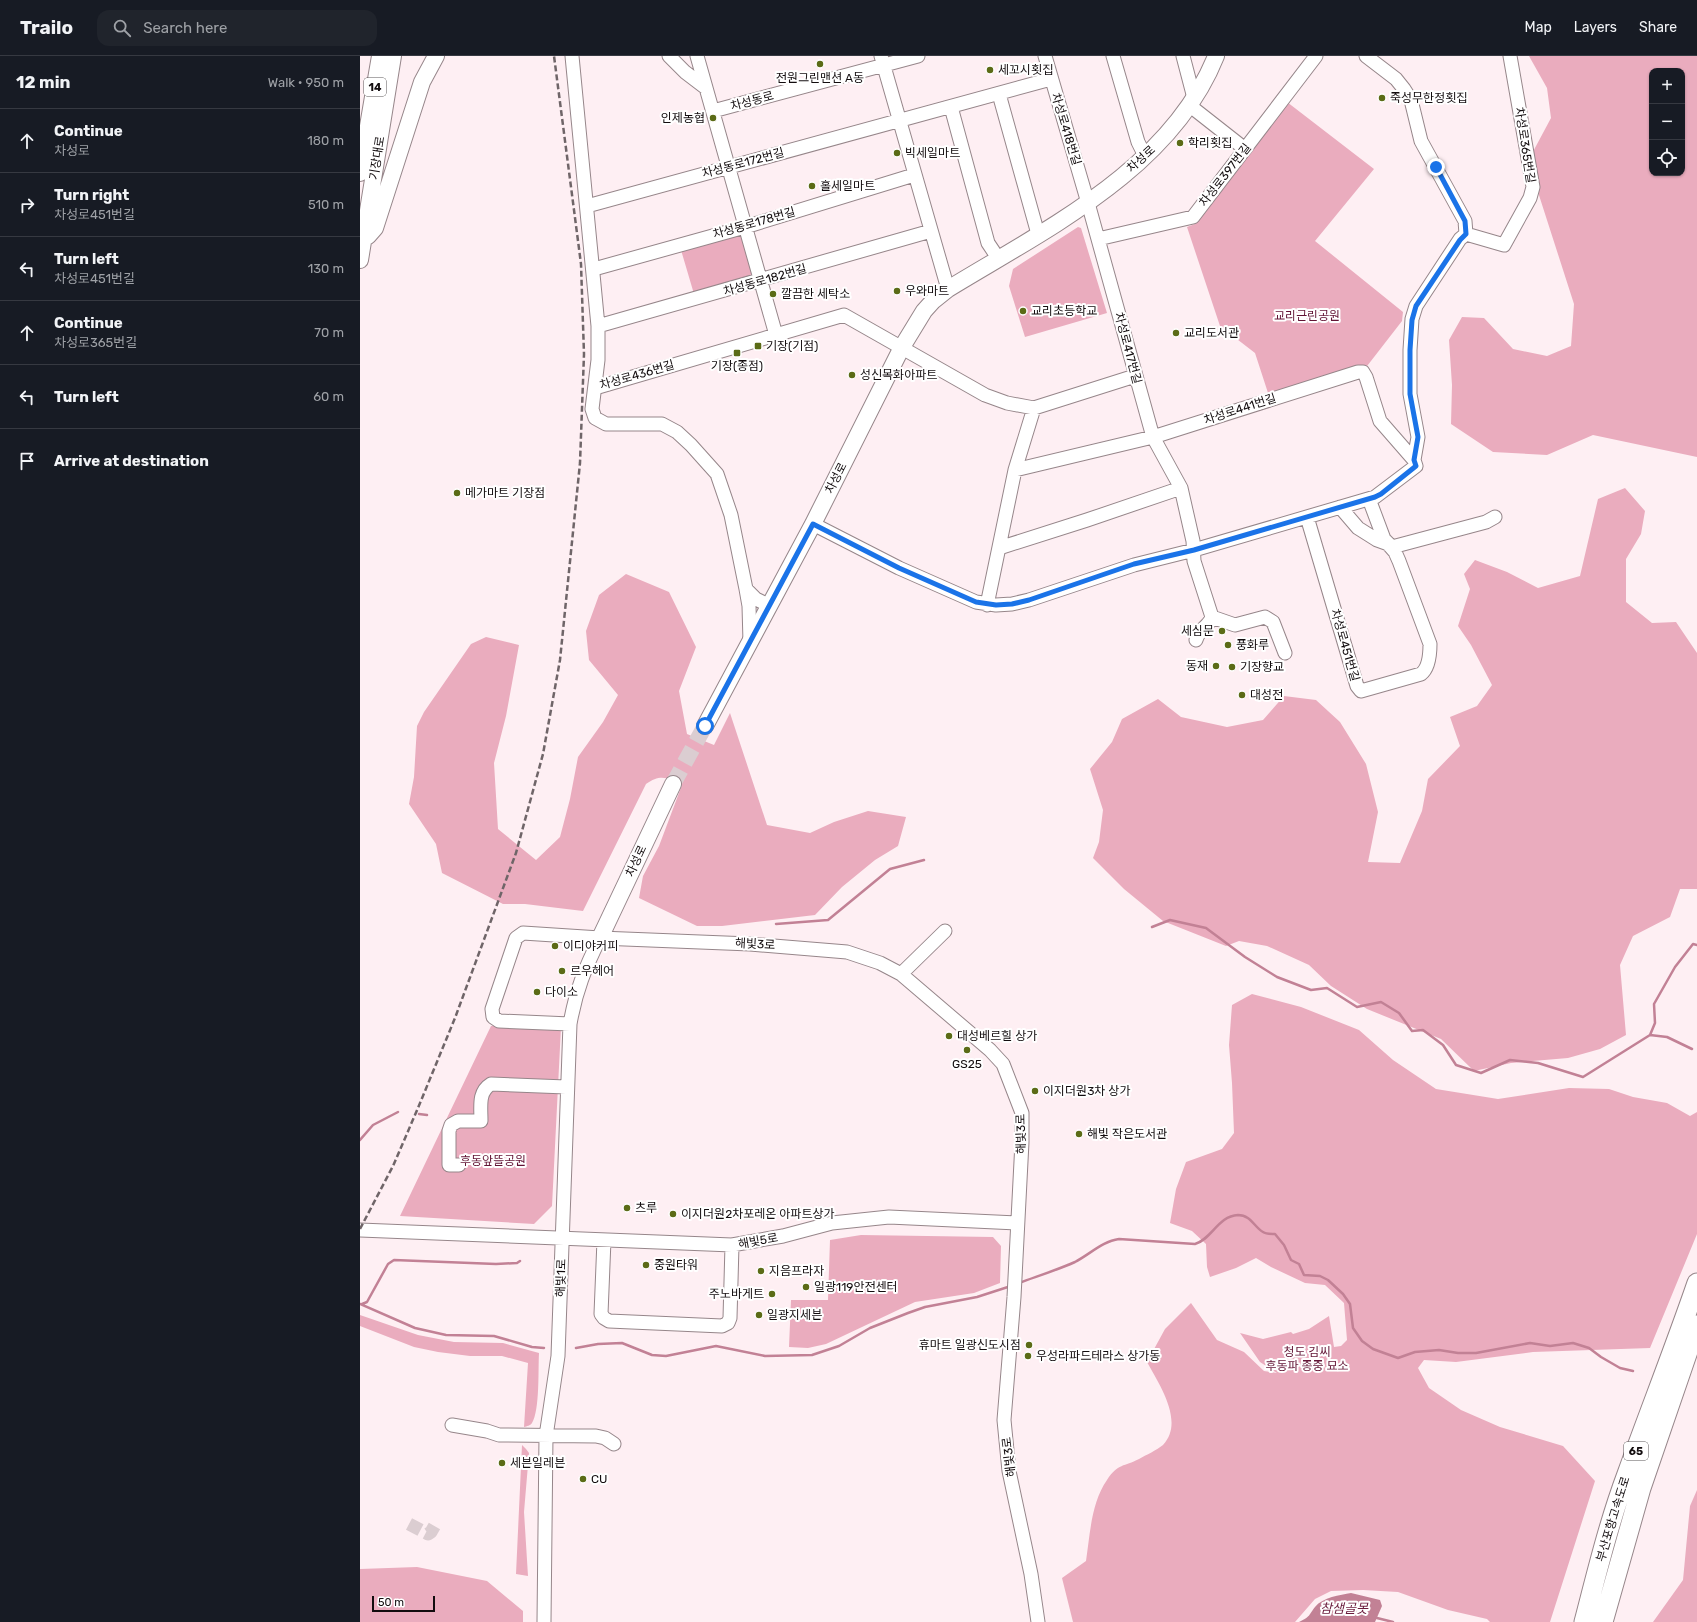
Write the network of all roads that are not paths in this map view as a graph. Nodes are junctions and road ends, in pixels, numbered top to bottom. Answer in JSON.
{"nodes":[{"id":1,"x":380,"y":56,"type":"edge"},
{"id":2,"x":393,"y":56,"type":"edge"},
{"id":3,"x":436,"y":56,"type":"edge"},
{"id":4,"x":572,"y":56,"type":"edge"},
{"id":5,"x":669,"y":56,"type":"edge"},
{"id":6,"x":697,"y":56,"type":"edge"},
{"id":7,"x":918,"y":56,"type":"edge"},
{"id":8,"x":1045,"y":56,"type":"edge"},
{"id":9,"x":1114,"y":56,"type":"edge"},
{"id":10,"x":1183,"y":56,"type":"edge"},
{"id":11,"x":1216,"y":56,"type":"edge"},
{"id":12,"x":1316,"y":56,"type":"edge"},
{"id":13,"x":1366,"y":56,"type":"edge"},
{"id":14,"x":1510,"y":56,"type":"edge"},
{"id":15,"x":882,"y":61,"type":"edge"},
{"id":16,"x":1051,"y":79,"type":"junction"},
{"id":17,"x":706,"y":88,"type":"junction"},
{"id":18,"x":999,"y":94,"type":"junction"},
{"id":19,"x":1192,"y":101,"type":"junction"},
{"id":20,"x":951,"y":107,"type":"junction"},
{"id":21,"x":713,"y":111,"type":"junction"},
{"id":22,"x":899,"y":121,"type":"junction"},
{"id":23,"x":1245,"y":149,"type":"junction"},
{"id":24,"x":1145,"y":156,"type":"junction"},
{"id":25,"x":729,"y":167,"type":"junction"},
{"id":26,"x":360,"y":173,"type":"edge"},
{"id":27,"x":914,"y":175,"type":"junction"},
{"id":28,"x":1088,"y":202,"type":"junction"},
{"id":29,"x":587,"y":206,"type":"junction"},
{"id":30,"x":745,"y":227,"type":"junction"},
{"id":31,"x":931,"y":231,"type":"junction"},
{"id":32,"x":1038,"y":234,"type":"junction"},
{"id":33,"x":1466,"y":234,"type":"junction"},
{"id":34,"x":1098,"y":239,"type":"junction"},
{"id":35,"x":363,"y":241,"type":"junction"},
{"id":36,"x":998,"y":258,"type":"junction"},
{"id":37,"x":360,"y":260,"type":"edge"},
{"id":38,"x":594,"y":269,"type":"junction"},
{"id":39,"x":761,"y":281,"type":"junction"},
{"id":40,"x":948,"y":289,"type":"junction"},
{"id":41,"x":598,"y":326,"type":"junction"},
{"id":42,"x":776,"y":335,"type":"junction"},
{"id":43,"x":902,"y":347,"type":"junction"},
{"id":44,"x":1135,"y":376,"type":"junction"},
{"id":45,"x":595,"y":388,"type":"junction"},
{"id":46,"x":1034,"y":408,"type":"junction"},
{"id":47,"x":1153,"y":436,"type":"junction"},
{"id":48,"x":1414,"y":460,"type":"junction"},
{"id":49,"x":1015,"y":470,"type":"junction"},
{"id":50,"x":1181,"y":488,"type":"junction"},
{"id":51,"x":1369,"y":499,"type":"junction"},
{"id":52,"x":1340,"y":507,"type":"junction"},
{"id":53,"x":1495,"y":516,"type":"dead end"},
{"id":54,"x":1307,"y":517,"type":"junction"},
{"id":55,"x":813,"y":524,"type":"junction"},
{"id":56,"x":1388,"y":544,"type":"junction"},
{"id":57,"x":999,"y":548,"type":"junction"},
{"id":58,"x":1194,"y":550,"type":"junction"},
{"id":59,"x":746,"y":590,"type":"junction"},
{"id":60,"x":768,"y":605,"type":"junction"},
{"id":61,"x":986,"y":605,"type":"junction"},
{"id":62,"x":1212,"y":617,"type":"junction"},
{"id":63,"x":1196,"y":640,"type":"dead end"},
{"id":64,"x":750,"y":642,"type":"junction"},
{"id":65,"x":1285,"y":653,"type":"dead end"},
{"id":66,"x":705,"y":726,"type":"tunnel mouth"},
{"id":67,"x":673,"y":784,"type":"tunnel mouth"},
{"id":68,"x":945,"y":931,"type":"dead end"},
{"id":69,"x":600,"y":938,"type":"junction"},
{"id":70,"x":901,"y":974,"type":"junction"},
{"id":71,"x":570,"y":1024,"type":"junction"},
{"id":72,"x":566,"y":1087,"type":"junction"},
{"id":73,"x":458,"y":1165,"type":"dead end"},
{"id":74,"x":1017,"y":1223,"type":"junction"},
{"id":75,"x":360,"y":1230,"type":"edge"},
{"id":76,"x":562,"y":1238,"type":"junction"},
{"id":77,"x":604,"y":1240,"type":"junction"},
{"id":78,"x":732,"y":1245,"type":"junction"},
{"id":79,"x":1697,"y":1283,"type":"edge"},
{"id":80,"x":1697,"y":1325,"type":"edge"},
{"id":81,"x":452,"y":1428,"type":"dead end"},
{"id":82,"x":546,"y":1436,"type":"junction"},
{"id":83,"x":614,"y":1444,"type":"dead end"},
{"id":84,"x":544,"y":1622,"type":"edge"},
{"id":85,"x":1038,"y":1622,"type":"edge"},
{"id":86,"x":1584,"y":1622,"type":"edge"},
{"id":87,"x":1602,"y":1622,"type":"edge"}],
"edges":[{"from":1,"to":26,"type":"main road","name":"기장대로","number":"14"},
{"from":2,"to":35,"type":"main road","name":"기장대로","number":"14"},
{"from":3,"to":35,"type":"main road"},
{"from":4,"to":29,"type":"street","name":"차성로436번길"},
{"from":5,"to":17,"type":"street"},
{"from":6,"to":17,"type":"street"},
{"from":7,"to":15,"type":"street","name":"차성동로"},
{"from":8,"to":16,"type":"street","name":"차성로418번길"},
{"from":9,"to":24,"type":"street"},
{"from":10,"to":19,"type":"street"},
{"from":11,"to":19,"type":"main road","name":"차성로"},
{"from":12,"to":23,"type":"street","name":"차성로397번길"},
{"from":13,"to":33,"type":"street"},
{"from":14,"to":33,"type":"street","name":"차성로365번길"},
{"from":15,"to":21,"type":"street","name":"차성동로"},
{"from":15,"to":22,"type":"street"},
{"from":16,"to":18,"type":"street"},
{"from":16,"to":28,"type":"street","name":"차성로418번길"},
{"from":17,"to":21,"type":"street"},
{"from":18,"to":20,"type":"street"},
{"from":18,"to":32,"type":"street"},
{"from":19,"to":23,"type":"street"},
{"from":19,"to":24,"type":"main road","name":"차성로"},
{"from":20,"to":22,"type":"street"},
{"from":20,"to":36,"type":"street"},
{"from":21,"to":25,"type":"street"},
{"from":22,"to":25,"type":"street","name":"차성동로172번길"},
{"from":22,"to":27,"type":"street"},
{"from":23,"to":34,"type":"street","name":"차성로397번길"},
{"from":24,"to":28,"type":"main road","name":"차성로"},
{"from":25,"to":29,"type":"street","name":"차성동로172번길"},
{"from":25,"to":30,"type":"street"},
{"from":27,"to":30,"type":"street","name":"차성동로178번길"},
{"from":27,"to":31,"type":"street"},
{"from":28,"to":32,"type":"main road","name":"차성로"},
{"from":28,"to":34,"type":"street","name":"차성로417번길"},
{"from":29,"to":38,"type":"street","name":"차성로436번길"},
{"from":30,"to":38,"type":"street","name":"차성동로178번길"},
{"from":30,"to":39,"type":"street"},
{"from":31,"to":39,"type":"street","name":"차성동로182번길"},
{"from":31,"to":40,"type":"street"},
{"from":32,"to":36,"type":"main road","name":"차성로"},
{"from":33,"to":48,"type":"street"},
{"from":34,"to":44,"type":"street","name":"차성로417번길"},
{"from":35,"to":37,"type":"main road","name":"기장대로","number":"14"},
{"from":36,"to":40,"type":"main road","name":"차성로"},
{"from":38,"to":41,"type":"street","name":"차성로436번길"},
{"from":39,"to":41,"type":"street","name":"차성동로182번길"},
{"from":39,"to":42,"type":"street"},
{"from":40,"to":43,"type":"main road","name":"차성로"},
{"from":41,"to":45,"type":"street","name":"차성로436번길"},
{"from":42,"to":43,"type":"street","name":"차성로436번길"},
{"from":42,"to":45,"type":"street","name":"차성로436번길"},
{"from":43,"to":46,"type":"street","name":"차성로436번길"},
{"from":43,"to":55,"type":"main road","name":"차성로"},
{"from":44,"to":46,"type":"street"},
{"from":44,"to":47,"type":"street","name":"차성로417번길"},
{"from":45,"to":59,"type":"street"},
{"from":46,"to":49,"type":"street"},
{"from":47,"to":48,"type":"street","name":"차성로441번길"},
{"from":47,"to":49,"type":"street","name":"차성로441번길"},
{"from":47,"to":50,"type":"street","name":"차성로417번길"},
{"from":48,"to":51,"type":"street"},
{"from":49,"to":57,"type":"street"},
{"from":50,"to":57,"type":"street"},
{"from":50,"to":58,"type":"street","name":"차성로417번길"},
{"from":51,"to":52,"type":"street"},
{"from":51,"to":56,"type":"street","name":"차성로451번길"},
{"from":52,"to":54,"type":"street"},
{"from":52,"to":56,"type":"street"},
{"from":53,"to":56,"type":"street"},
{"from":54,"to":56,"type":"street","name":"차성로451번길"},
{"from":54,"to":58,"type":"street"},
{"from":55,"to":60,"type":"main road","name":"차성로"},
{"from":55,"to":61,"type":"street"},
{"from":57,"to":61,"type":"street"},
{"from":58,"to":61,"type":"street"},
{"from":58,"to":62,"type":"street","name":"차성로417번길"},
{"from":59,"to":60,"type":"street"},
{"from":59,"to":64,"type":"street"},
{"from":60,"to":64,"type":"main road","name":"차성로"},
{"from":62,"to":63,"type":"street"},
{"from":62,"to":65,"type":"street"},
{"from":64,"to":66,"type":"main road","name":"차성로"},
{"from":67,"to":69,"type":"main road","name":"차성로"},
{"from":68,"to":70,"type":"street"},
{"from":69,"to":70,"type":"street","name":"해빛3로"},
{"from":69,"to":71,"type":"street","name":"해빛1로"},
{"from":69,"to":71,"type":"street","name":"해빛3로"},
{"from":70,"to":74,"type":"street","name":"해빛3로"},
{"from":71,"to":72,"type":"street","name":"해빛1로"},
{"from":72,"to":73,"type":"street"},
{"from":72,"to":76,"type":"street","name":"해빛1로"},
{"from":74,"to":78,"type":"street","name":"해빛5로"},
{"from":74,"to":85,"type":"street","name":"해빛3로"},
{"from":75,"to":76,"type":"street","name":"해빛5로"},
{"from":76,"to":77,"type":"street","name":"해빛5로"},
{"from":76,"to":82,"type":"street","name":"해빛1로"},
{"from":77,"to":78,"type":"street","name":"해빛5로"},
{"from":77,"to":78,"type":"street"},
{"from":79,"to":86,"type":"highway","name":"부산포항고속도로","number":"65"},
{"from":80,"to":87,"type":"highway","name":"부산포항고속도로","number":"65"},
{"from":81,"to":82,"type":"street"},
{"from":82,"to":83,"type":"street"},
{"from":82,"to":84,"type":"street","name":"해빛1로"}]}
